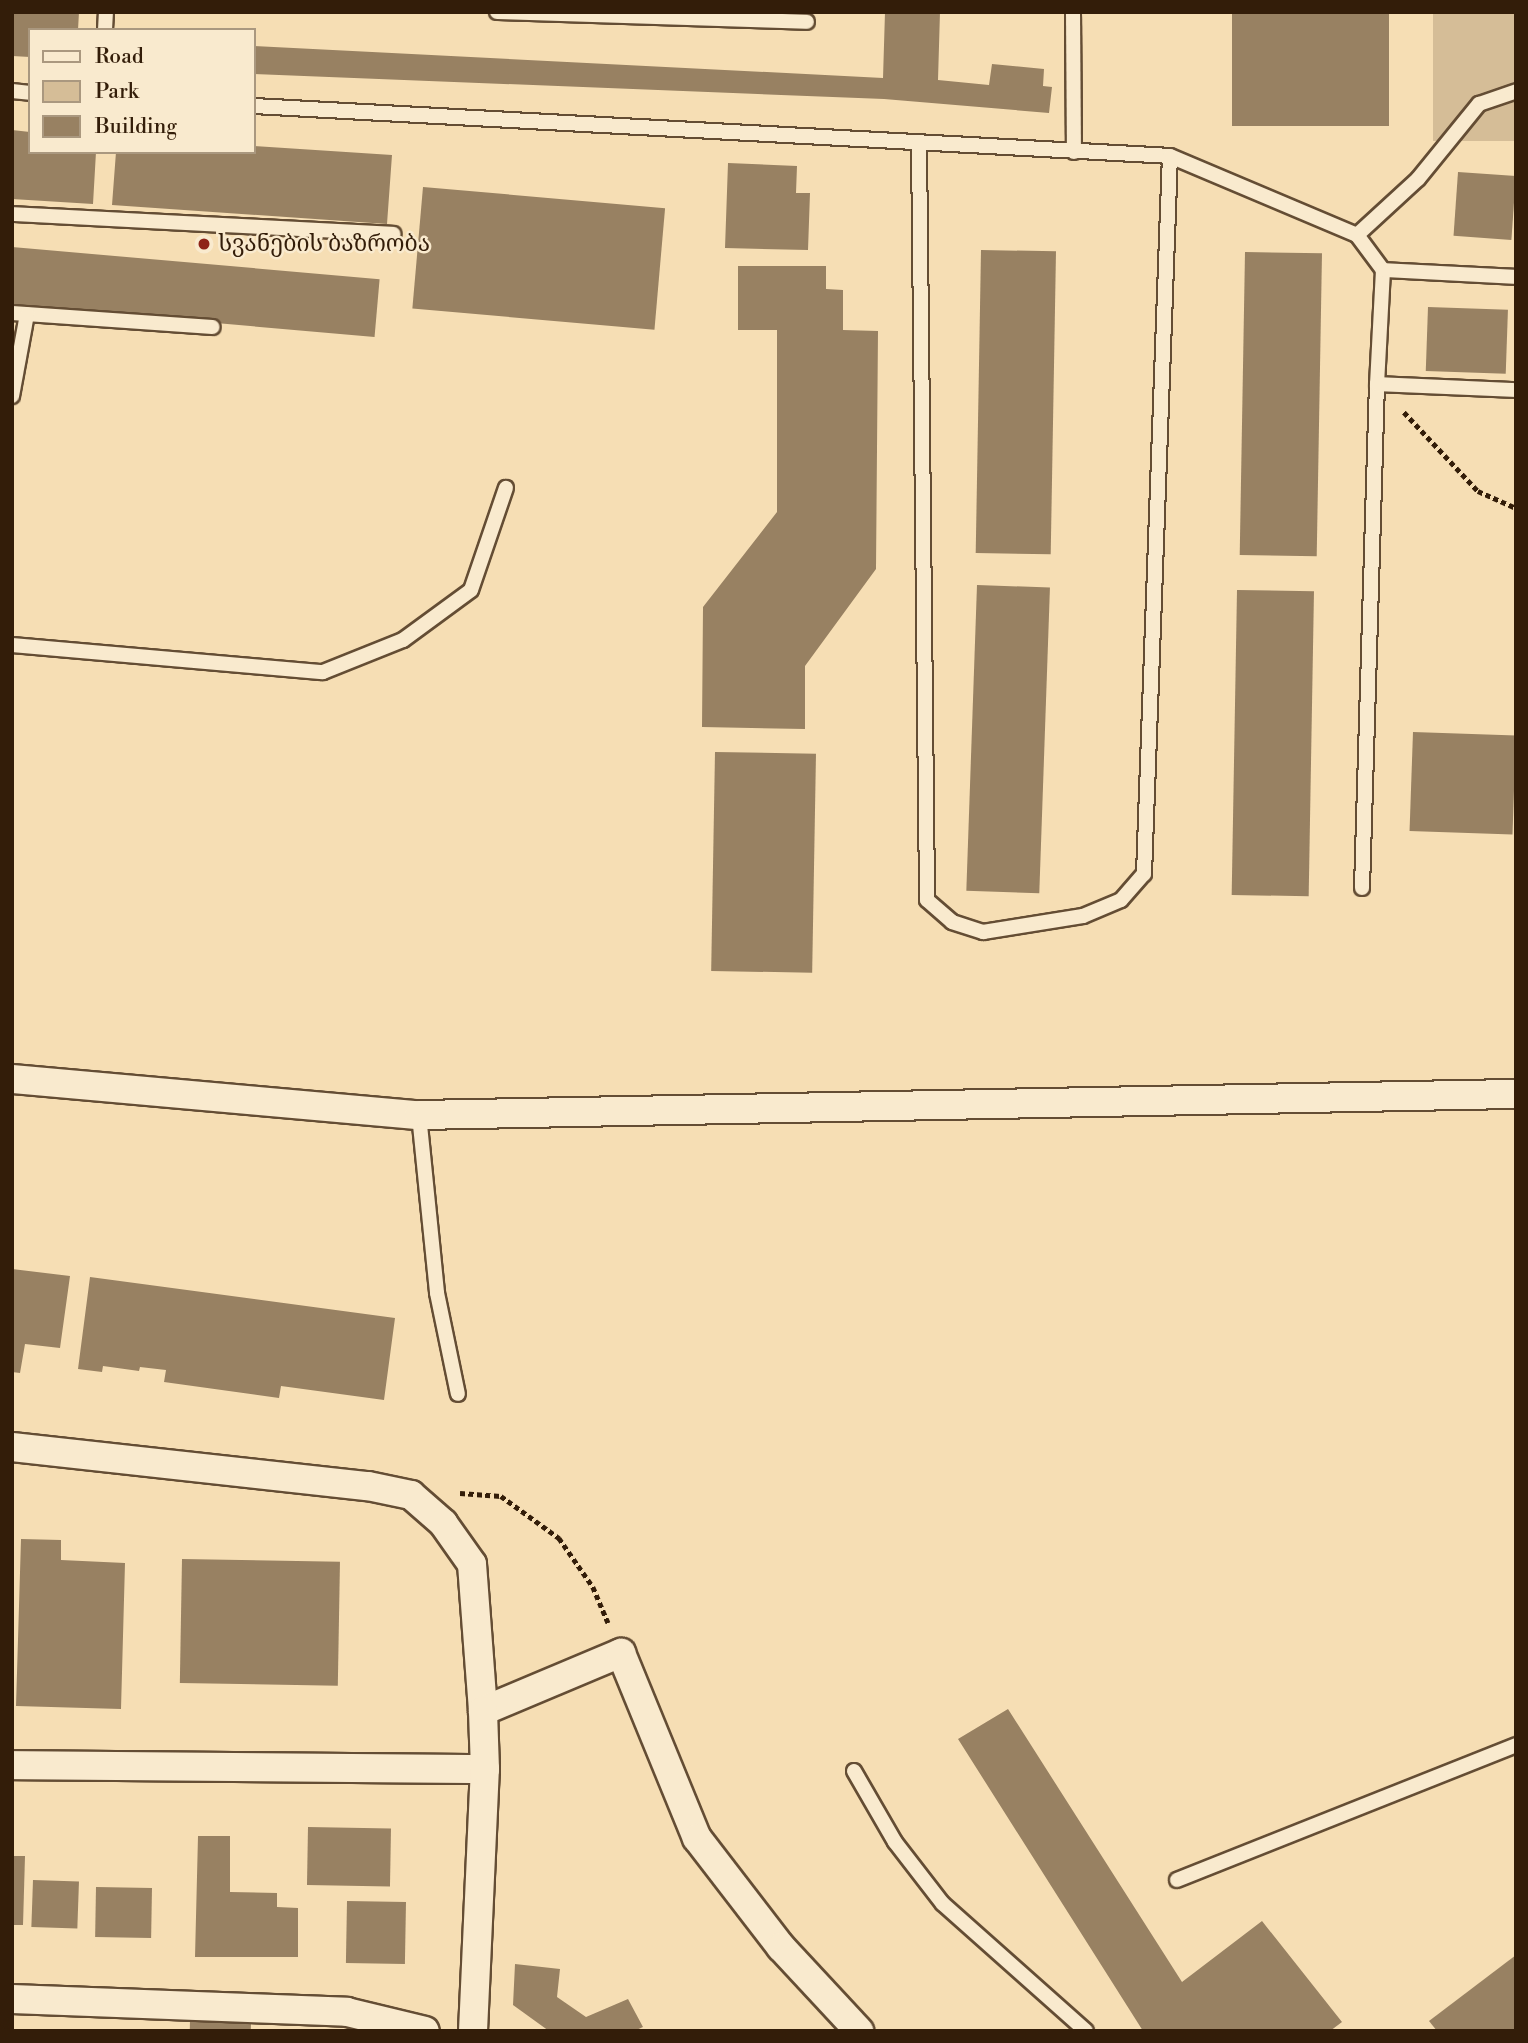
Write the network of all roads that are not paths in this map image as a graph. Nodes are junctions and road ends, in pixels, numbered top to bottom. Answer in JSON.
{"nodes":[{"id":1,"x":497,"y":12,"type":"edge"},
{"id":2,"x":1073,"y":12,"type":"edge"},
{"id":3,"x":807,"y":22,"type":"dead end"},
{"id":4,"x":1516,"y":91,"type":"edge"},
{"id":5,"x":256,"y":106,"type":"edge"},
{"id":6,"x":919,"y":144,"type":"junction"},
{"id":7,"x":1074,"y":152,"type":"junction"},
{"id":8,"x":1170,"y":156,"type":"junction"},
{"id":9,"x":12,"y":214,"type":"edge"},
{"id":10,"x":393,"y":234,"type":"dead end"},
{"id":11,"x":1357,"y":235,"type":"junction"},
{"id":12,"x":1383,"y":270,"type":"junction"},
{"id":13,"x":1516,"y":277,"type":"edge"},
{"id":14,"x":20,"y":313,"type":"edge"},
{"id":15,"x":213,"y":327,"type":"dead end"},
{"id":16,"x":1377,"y":384,"type":"junction"},
{"id":17,"x":1516,"y":390,"type":"edge"},
{"id":18,"x":12,"y":396,"type":"edge"},
{"id":19,"x":506,"y":488,"type":"dead end"},
{"id":20,"x":12,"y":645,"type":"edge"},
{"id":21,"x":1362,"y":888,"type":"dead end"},
{"id":22,"x":12,"y":1079,"type":"edge"},
{"id":23,"x":1516,"y":1094,"type":"edge"},
{"id":24,"x":419,"y":1115,"type":"junction"},
{"id":25,"x":458,"y":1394,"type":"dead end"},
{"id":26,"x":12,"y":1447,"type":"edge"},
{"id":27,"x":482,"y":1711,"type":"junction"},
{"id":28,"x":1516,"y":1745,"type":"edge"},
{"id":29,"x":12,"y":1765,"type":"edge"},
{"id":30,"x":485,"y":1769,"type":"junction"},
{"id":31,"x":854,"y":1771,"type":"dead end"},
{"id":32,"x":1177,"y":1880,"type":"dead end"},
{"id":33,"x":12,"y":1998,"type":"edge"},
{"id":34,"x":344,"y":2022,"type":"edge"},
{"id":35,"x":425,"y":2031,"type":"edge"},
{"id":36,"x":473,"y":2031,"type":"edge"},
{"id":37,"x":859,"y":2031,"type":"edge"},
{"id":38,"x":1086,"y":2031,"type":"edge"}],
"edges":[{"from":1,"to":3,"type":"lane"},
{"from":2,"to":7,"type":"lane"},
{"from":4,"to":11,"type":"lane"},
{"from":5,"to":6,"type":"lane"},
{"from":6,"to":7,"type":"lane"},
{"from":6,"to":8,"type":"lane"},
{"from":7,"to":8,"type":"lane"},
{"from":8,"to":11,"type":"lane"},
{"from":9,"to":10,"type":"lane"},
{"from":11,"to":12,"type":"lane"},
{"from":12,"to":13,"type":"lane"},
{"from":12,"to":16,"type":"lane"},
{"from":14,"to":15,"type":"lane"},
{"from":14,"to":18,"type":"lane"},
{"from":16,"to":17,"type":"lane"},
{"from":16,"to":21,"type":"lane"},
{"from":19,"to":20,"type":"lane"},
{"from":22,"to":24,"type":"street"},
{"from":23,"to":24,"type":"street"},
{"from":24,"to":25,"type":"lane"},
{"from":26,"to":27,"type":"street"},
{"from":27,"to":30,"type":"street"},
{"from":27,"to":37,"type":"street"},
{"from":28,"to":32,"type":"lane"},
{"from":29,"to":30,"type":"street"},
{"from":30,"to":36,"type":"street"},
{"from":31,"to":38,"type":"lane"},
{"from":33,"to":34,"type":"street"},
{"from":34,"to":35,"type":"street"}]}
